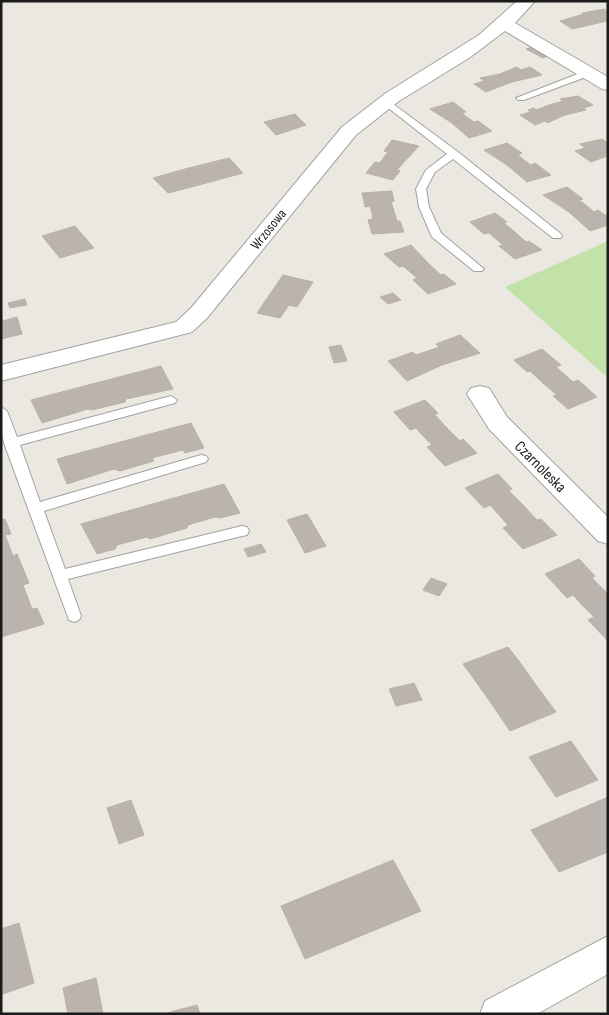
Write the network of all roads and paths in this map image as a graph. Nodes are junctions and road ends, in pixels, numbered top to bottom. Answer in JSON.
{"nodes":[{"id":1,"x":527,"y":1,"type":"edge"},
{"id":2,"x":505,"y":24,"type":"junction"},
{"id":3,"x":600,"y":79,"type":"edge"},
{"id":4,"x":521,"y":98,"type":"dead end"},
{"id":5,"x":385,"y":101,"type":"junction"},
{"id":6,"x":454,"y":154,"type":"junction"},
{"id":7,"x":557,"y":236,"type":"dead end"},
{"id":8,"x":478,"y":269,"type":"dead end"},
{"id":9,"x":1,"y":372,"type":"edge"},
{"id":10,"x":480,"y":394,"type":"dead end"},
{"id":11,"x":171,"y":400,"type":"dead end"},
{"id":12,"x":1,"y":411,"type":"edge"},
{"id":13,"x":11,"y":443,"type":"junction"},
{"id":14,"x":201,"y":459,"type":"dead end"},
{"id":15,"x":35,"y":509,"type":"junction"},
{"id":16,"x":242,"y":531,"type":"dead end"},
{"id":17,"x":608,"y":534,"type":"edge"},
{"id":18,"x":60,"y":576,"type":"junction"},
{"id":19,"x":74,"y":616,"type":"dead end"},
{"id":20,"x":608,"y":954,"type":"edge"},
{"id":21,"x":499,"y":1014,"type":"edge"}],
"edges":[{"from":1,"to":2,"type":"street","name":"Wrzosowa"},
{"from":2,"to":3,"type":"street"},
{"from":2,"to":5,"type":"street","name":"Wrzosowa"},
{"from":3,"to":4,"type":"lane"},
{"from":5,"to":6,"type":"lane"},
{"from":5,"to":9,"type":"street","name":"Wrzosowa"},
{"from":6,"to":7,"type":"lane"},
{"from":6,"to":8,"type":"lane"},
{"from":10,"to":17,"type":"street","name":"Czarnoleska"},
{"from":11,"to":13,"type":"lane"},
{"from":12,"to":13,"type":"lane"},
{"from":13,"to":15,"type":"lane"},
{"from":14,"to":15,"type":"lane"},
{"from":15,"to":18,"type":"lane"},
{"from":16,"to":18,"type":"lane"},
{"from":18,"to":19,"type":"lane"},
{"from":20,"to":21,"type":"street"}]}
